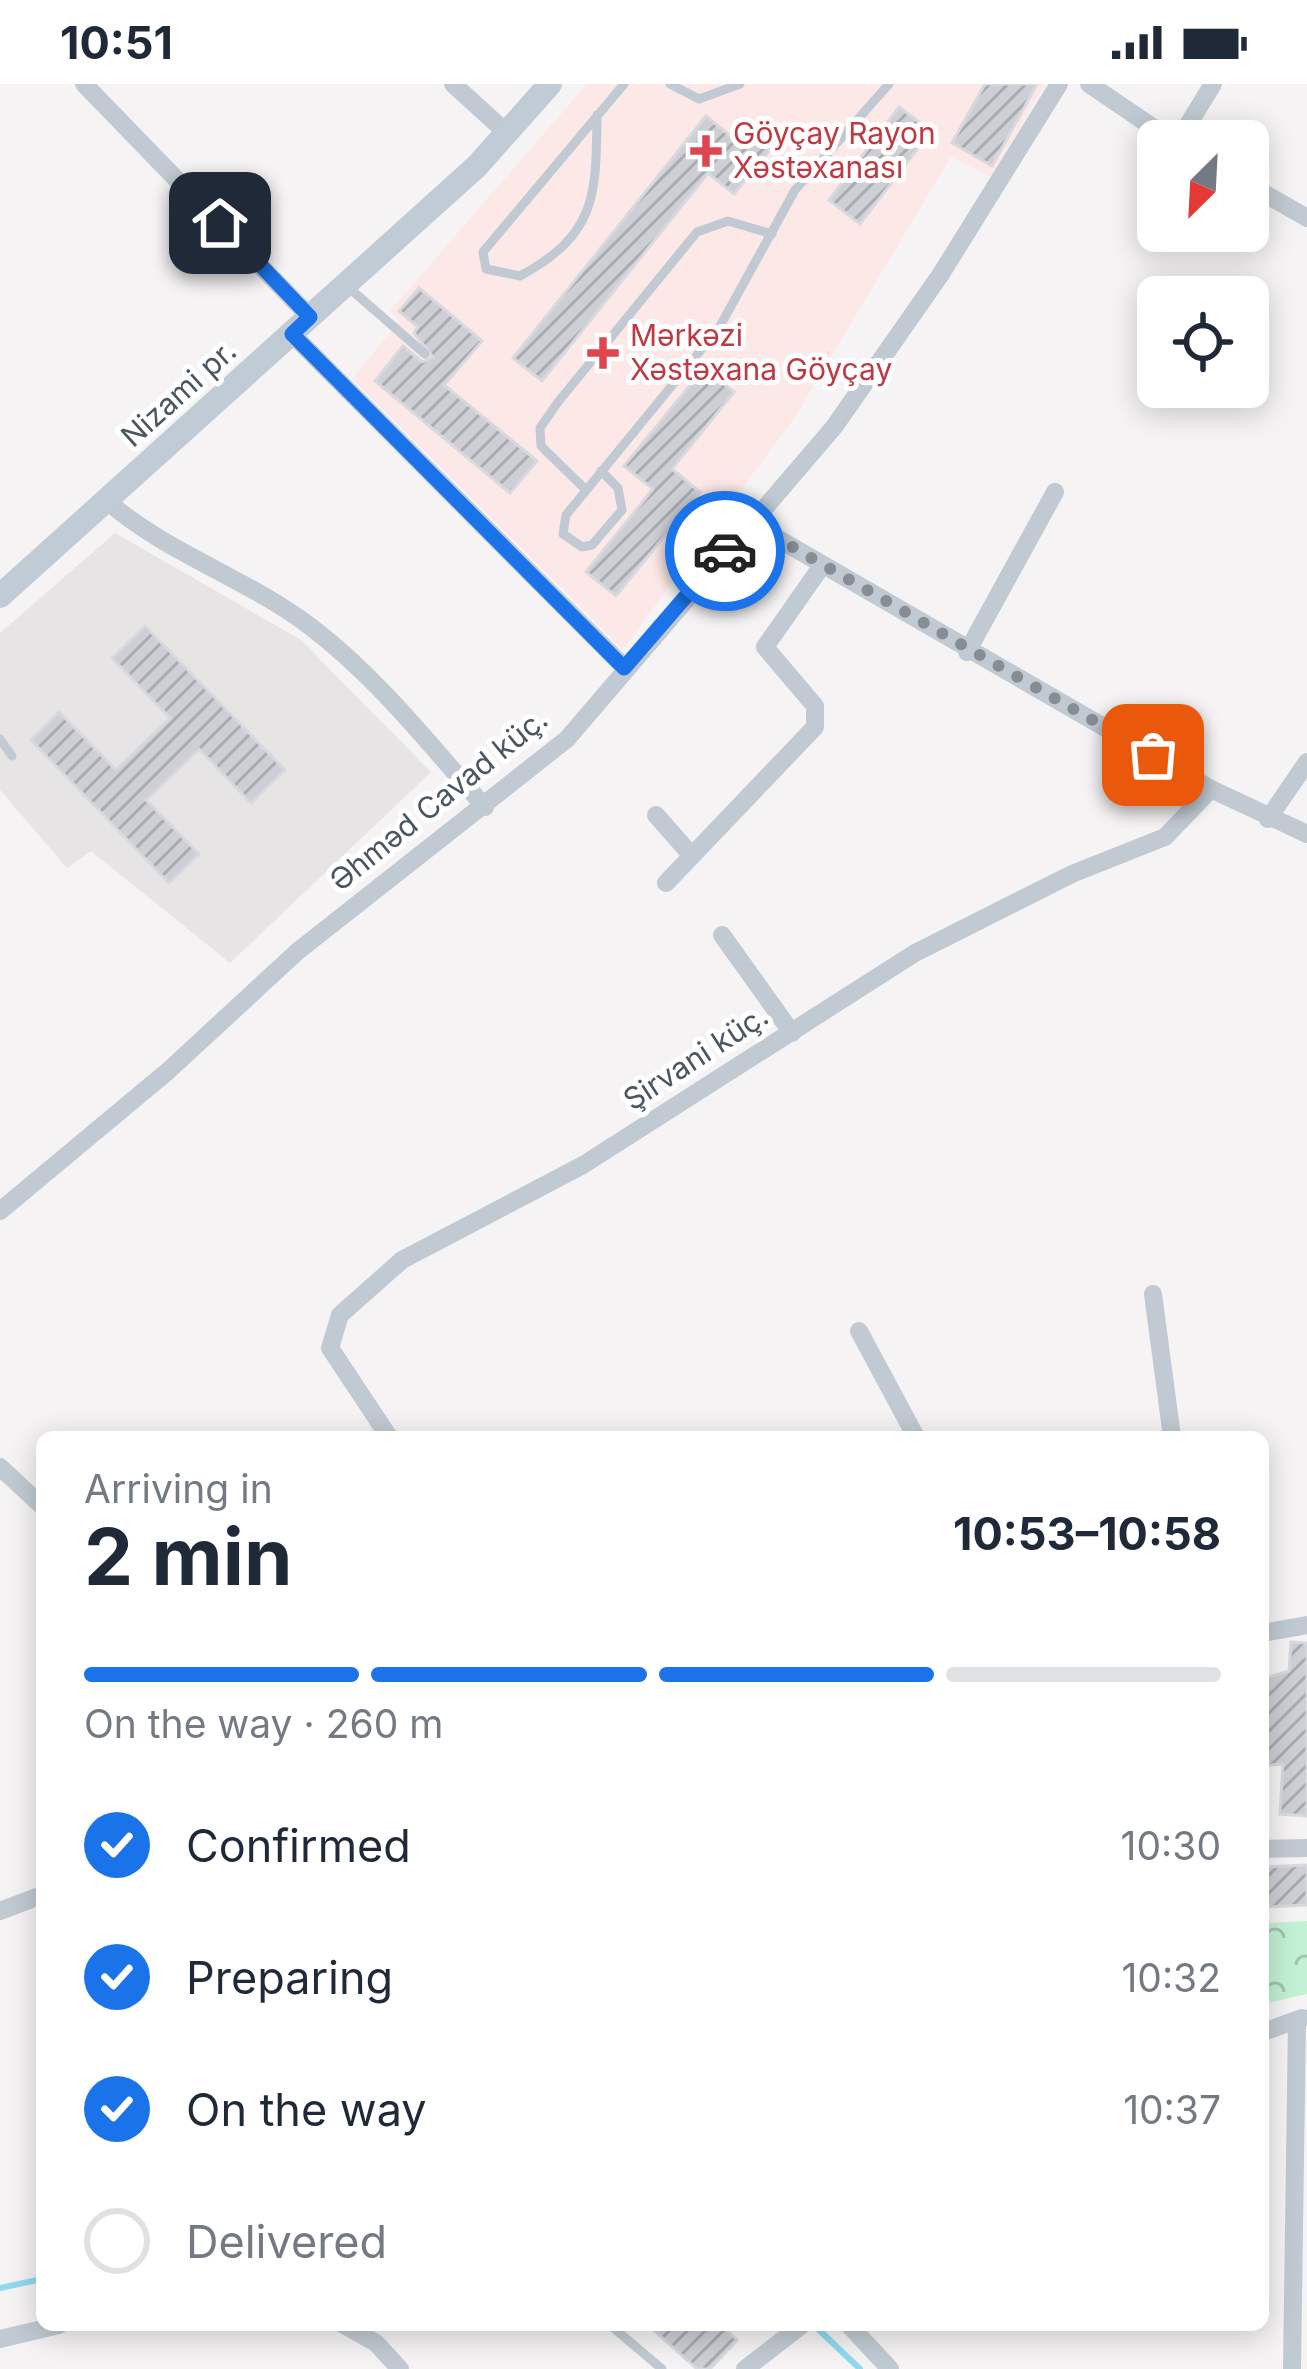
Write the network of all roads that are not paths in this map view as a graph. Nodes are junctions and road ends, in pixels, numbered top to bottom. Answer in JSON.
{"nodes":[{"id":1,"x":84,"y":84,"type":"edge"},
{"id":2,"x":453,"y":84,"type":"edge"},
{"id":3,"x":550,"y":84,"type":"edge"},
{"id":4,"x":624,"y":84,"type":"edge"},
{"id":5,"x":670,"y":84,"type":"edge"},
{"id":6,"x":740,"y":84,"type":"edge"},
{"id":7,"x":889,"y":84,"type":"edge"},
{"id":8,"x":1059,"y":84,"type":"edge"},
{"id":9,"x":1089,"y":84,"type":"edge"},
{"id":10,"x":1214,"y":84,"type":"edge"},
{"id":11,"x":597,"y":115,"type":"junction"},
{"id":12,"x":1144,"y":120,"type":"edge"},
{"id":13,"x":1190,"y":120,"type":"edge"},
{"id":14,"x":508,"y":134,"type":"junction"},
{"id":15,"x":1269,"y":196,"type":"edge"},
{"id":16,"x":1307,"y":218,"type":"edge"},
{"id":17,"x":772,"y":234,"type":"junction"},
{"id":18,"x":346,"y":285,"type":"junction"},
{"id":19,"x":301,"y":325,"type":"junction"},
{"id":20,"x":425,"y":354,"type":"dead end"},
{"id":21,"x":601,"y":470,"type":"junction"},
{"id":22,"x":586,"y":490,"type":"junction"},
{"id":23,"x":1055,"y":491,"type":"dead end"},
{"id":24,"x":106,"y":500,"type":"junction"},
{"id":25,"x":751,"y":523,"type":"junction"},
{"id":26,"x":821,"y":567,"type":"junction"},
{"id":27,"x":0,"y":596,"type":"edge"},
{"id":28,"x":968,"y":652,"type":"junction"},
{"id":29,"x":624,"y":668,"type":"junction"},
{"id":30,"x":0,"y":739,"type":"edge"},
{"id":31,"x":12,"y":756,"type":"dead end"},
{"id":32,"x":1307,"y":762,"type":"edge"},
{"id":33,"x":1211,"y":789,"type":"junction"},
{"id":34,"x":485,"y":806,"type":"junction"},
{"id":35,"x":656,"y":815,"type":"dead end"},
{"id":36,"x":1268,"y":819,"type":"junction"},
{"id":37,"x":1307,"y":834,"type":"edge"},
{"id":38,"x":692,"y":856,"type":"junction"},
{"id":39,"x":667,"y":883,"type":"dead end"},
{"id":40,"x":722,"y":935,"type":"dead end"},
{"id":41,"x":791,"y":1033,"type":"junction"},
{"id":42,"x":0,"y":1211,"type":"edge"},
{"id":43,"x":1153,"y":1294,"type":"dead end"},
{"id":44,"x":859,"y":1331,"type":"dead end"},
{"id":45,"x":385,"y":1431,"type":"edge"},
{"id":46,"x":913,"y":1431,"type":"edge"},
{"id":47,"x":1171,"y":1431,"type":"edge"},
{"id":48,"x":0,"y":1467,"type":"edge"},
{"id":49,"x":36,"y":1500,"type":"edge"},
{"id":50,"x":1307,"y":1625,"type":"edge"},
{"id":51,"x":1269,"y":1633,"type":"edge"},
{"id":52,"x":1307,"y":1848,"type":"edge"},
{"id":53,"x":1269,"y":1849,"type":"edge"},
{"id":54,"x":36,"y":1897,"type":"edge"},
{"id":55,"x":0,"y":1911,"type":"edge"},
{"id":56,"x":1302,"y":2018,"type":"edge"},
{"id":57,"x":1269,"y":2030,"type":"edge"},
{"id":58,"x":36,"y":2330,"type":"edge"},
{"id":59,"x":355,"y":2331,"type":"edge"},
{"id":60,"x":617,"y":2331,"type":"edge"},
{"id":61,"x":794,"y":2331,"type":"edge"},
{"id":62,"x":855,"y":2331,"type":"edge"},
{"id":63,"x":0,"y":2338,"type":"edge"},
{"id":64,"x":400,"y":2369,"type":"edge"},
{"id":65,"x":662,"y":2369,"type":"edge"},
{"id":66,"x":745,"y":2369,"type":"edge"},
{"id":67,"x":890,"y":2369,"type":"edge"},
{"id":68,"x":1292,"y":2369,"type":"edge"}],
"edges":[{"from":1,"to":19,"type":"street"},
{"from":2,"to":14,"type":"street"},
{"from":3,"to":14,"type":"street","name":"Nizami pr."},
{"from":4,"to":11,"type":"lane"},
{"from":5,"to":6,"type":"lane"},
{"from":7,"to":17,"type":"lane"},
{"from":8,"to":25,"type":"street","name":"Əhməd Cavad küç."},
{"from":9,"to":12,"type":"street"},
{"from":10,"to":13,"type":"street"},
{"from":11,"to":11,"type":"lane"},
{"from":14,"to":18,"type":"street","name":"Nizami pr."},
{"from":15,"to":16,"type":"street"},
{"from":17,"to":21,"type":"lane"},
{"from":17,"to":22,"type":"lane"},
{"from":18,"to":19,"type":"street","name":"Nizami pr."},
{"from":18,"to":20,"type":"lane"},
{"from":19,"to":24,"type":"street","name":"Nizami pr."},
{"from":19,"to":29,"type":"street"},
{"from":21,"to":22,"type":"lane"},
{"from":21,"to":22,"type":"lane"},
{"from":23,"to":28,"type":"street"},
{"from":24,"to":27,"type":"street","name":"Nizami pr."},
{"from":24,"to":34,"type":"street"},
{"from":25,"to":26,"type":"street"},
{"from":25,"to":29,"type":"street","name":"Əhməd Cavad küç."},
{"from":26,"to":28,"type":"street"},
{"from":26,"to":38,"type":"street"},
{"from":28,"to":33,"type":"street"},
{"from":29,"to":34,"type":"street","name":"Əhməd Cavad küç."},
{"from":30,"to":31,"type":"lane"},
{"from":32,"to":36,"type":"street"},
{"from":33,"to":36,"type":"street"},
{"from":33,"to":41,"type":"street","name":"Şirvani küç."},
{"from":34,"to":42,"type":"street","name":"Əhməd Cavad küç."},
{"from":35,"to":38,"type":"street"},
{"from":36,"to":37,"type":"street"},
{"from":38,"to":39,"type":"street"},
{"from":40,"to":41,"type":"street"},
{"from":41,"to":45,"type":"street","name":"Şirvani küç."},
{"from":43,"to":47,"type":"street"},
{"from":44,"to":46,"type":"street"},
{"from":48,"to":49,"type":"street"},
{"from":50,"to":51,"type":"street"},
{"from":52,"to":53,"type":"street"},
{"from":54,"to":55,"type":"street"},
{"from":56,"to":57,"type":"street"},
{"from":56,"to":68,"type":"street"},
{"from":58,"to":63,"type":"street"},
{"from":59,"to":64,"type":"street"},
{"from":60,"to":65,"type":"lane"},
{"from":61,"to":66,"type":"street"},
{"from":62,"to":67,"type":"street"}]}
